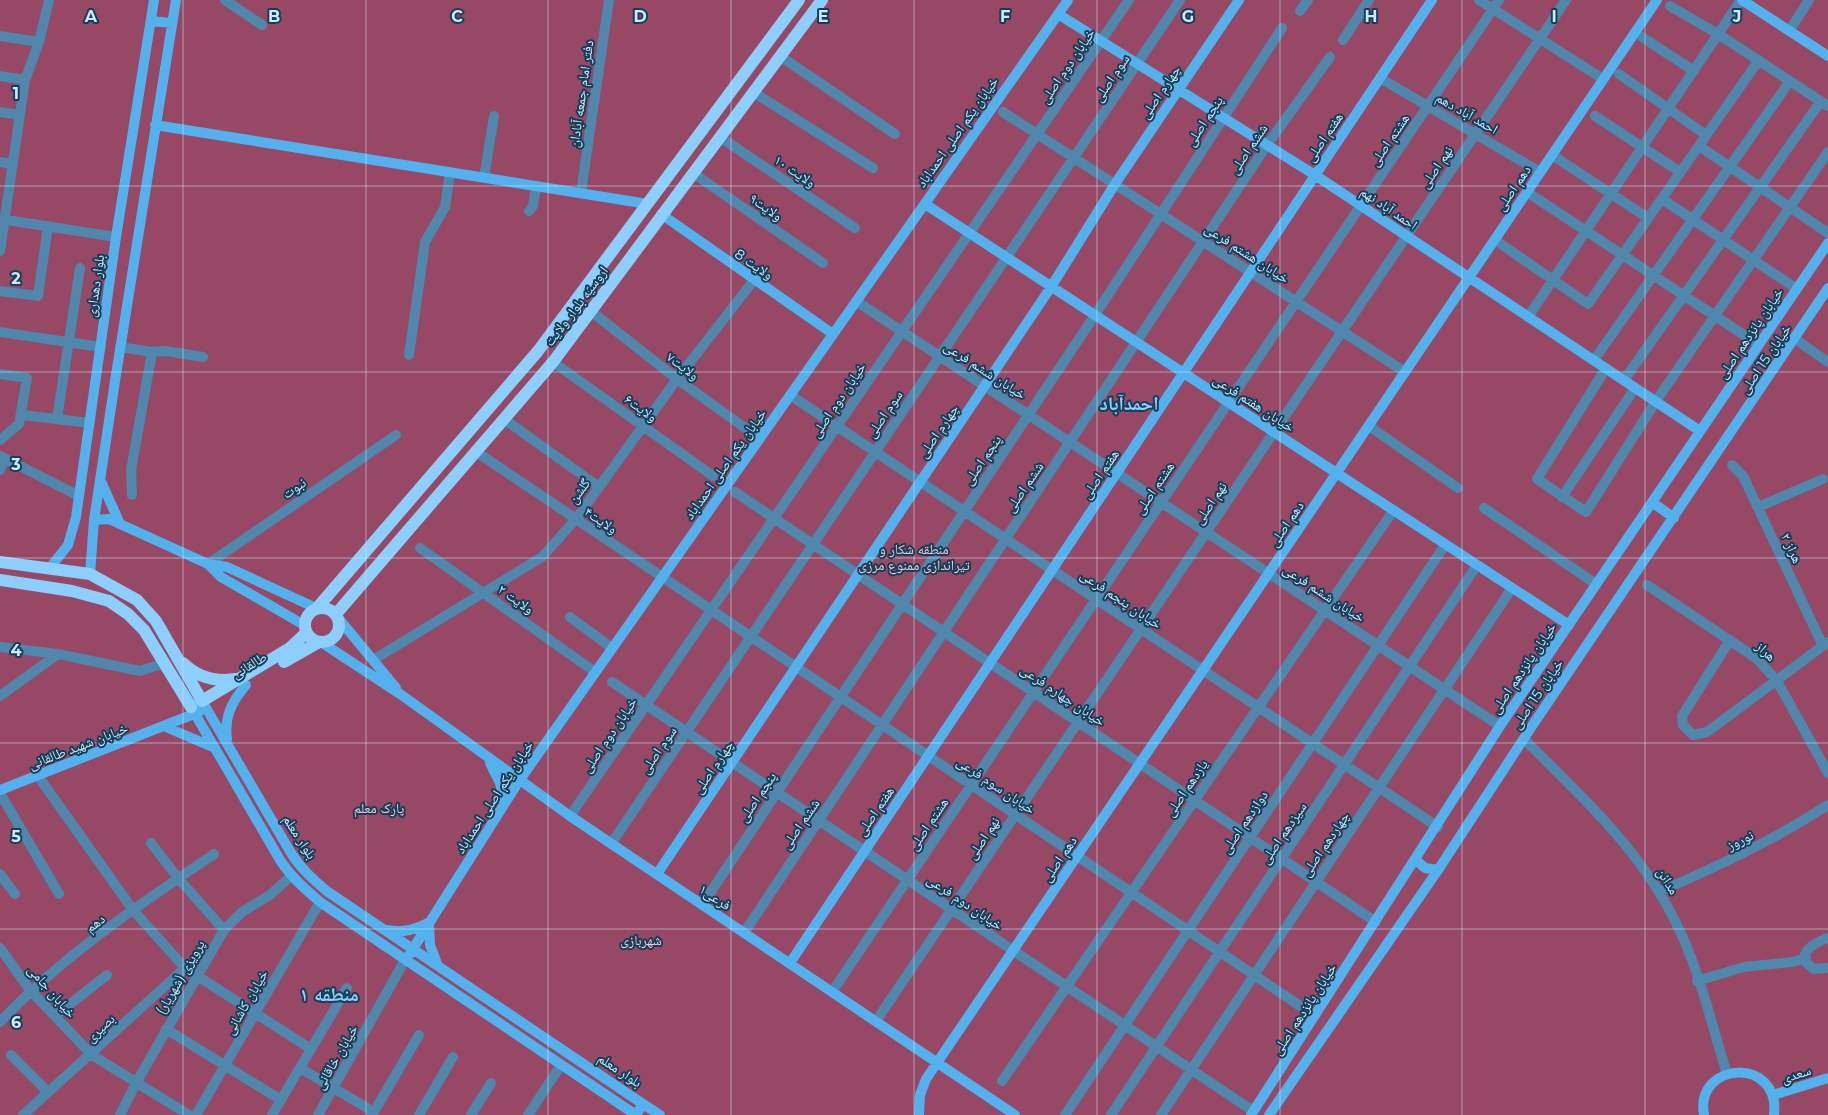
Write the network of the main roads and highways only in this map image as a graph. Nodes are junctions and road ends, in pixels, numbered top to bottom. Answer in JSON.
{"nodes":[{"id":1,"x":154,"y":0,"type":"edge"},
{"id":2,"x":176,"y":0,"type":"edge"},
{"id":3,"x":799,"y":0,"type":"edge"},
{"id":4,"x":822,"y":0,"type":"edge"},
{"id":5,"x":1068,"y":0,"type":"edge"},
{"id":6,"x":1239,"y":0,"type":"edge"},
{"id":7,"x":1432,"y":0,"type":"edge"},
{"id":8,"x":1657,"y":0,"type":"edge"},
{"id":9,"x":1742,"y":0,"type":"edge"},
{"id":10,"x":1058,"y":14,"type":"junction"},
{"id":11,"x":152,"y":21,"type":"junction"},
{"id":12,"x":172,"y":23,"type":"junction"},
{"id":13,"x":772,"y":37,"type":"junction"},
{"id":14,"x":782,"y":53,"type":"junction"},
{"id":15,"x":1828,"y":56,"type":"edge"},
{"id":16,"x":750,"y":65,"type":"junction"},
{"id":17,"x":765,"y":76,"type":"junction"},
{"id":18,"x":1179,"y":88,"type":"junction"},
{"id":19,"x":155,"y":125,"type":"junction"},
{"id":20,"x":1315,"y":175,"type":"junction"},
{"id":21,"x":648,"y":204,"type":"junction"},
{"id":22,"x":925,"y":204,"type":"junction"},
{"id":23,"x":661,"y":214,"type":"junction"},
{"id":24,"x":1828,"y":243,"type":"edge"},
{"id":25,"x":1469,"y":277,"type":"junction"},
{"id":26,"x":1051,"y":287,"type":"junction"},
{"id":27,"x":1828,"y":288,"type":"edge"},
{"id":28,"x":551,"y":333,"type":"junction"},
{"id":29,"x":833,"y":334,"type":"junction"},
{"id":30,"x":566,"y":344,"type":"junction"},
{"id":31,"x":538,"y":351,"type":"junction"},
{"id":32,"x":553,"y":362,"type":"junction"},
{"id":33,"x":1183,"y":373,"type":"junction"},
{"id":34,"x":96,"y":378,"type":"junction"},
{"id":35,"x":115,"y":381,"type":"junction"},
{"id":36,"x":1700,"y":431,"type":"junction"},
{"id":37,"x":1337,"y":474,"type":"junction"},
{"id":38,"x":100,"y":479,"type":"junction"},
{"id":39,"x":1652,"y":502,"type":"junction"},
{"id":40,"x":1674,"y":518,"type":"junction"},
{"id":41,"x":94,"y":520,"type":"junction"},
{"id":42,"x":120,"y":524,"type":"junction"},
{"id":43,"x":0,"y":562,"type":"edge"},
{"id":44,"x":208,"y":564,"type":"junction"},
{"id":45,"x":49,"y":569,"type":"junction"},
{"id":46,"x":90,"y":574,"type":"junction"},
{"id":47,"x":0,"y":580,"type":"edge"},
{"id":48,"x":72,"y":591,"type":"junction"},
{"id":49,"x":317,"y":608,"type":"junction"},
{"id":50,"x":337,"y":617,"type":"junction"},
{"id":51,"x":1569,"y":625,"type":"junction"},
{"id":52,"x":305,"y":629,"type":"junction"},
{"id":53,"x":320,"y":642,"type":"junction"},
{"id":54,"x":171,"y":660,"type":"junction"},
{"id":55,"x":243,"y":682,"type":"junction"},
{"id":56,"x":403,"y":696,"type":"junction"},
{"id":57,"x":199,"y":708,"type":"junction"},
{"id":58,"x":166,"y":727,"type":"junction"},
{"id":59,"x":228,"y":745,"type":"junction"},
{"id":60,"x":215,"y":748,"type":"junction"},
{"id":61,"x":485,"y":756,"type":"junction"},
{"id":62,"x":519,"y":781,"type":"junction"},
{"id":63,"x":0,"y":792,"type":"edge"},
{"id":64,"x":504,"y":803,"type":"junction"},
{"id":65,"x":1416,"y":860,"type":"junction"},
{"id":66,"x":1438,"y":870,"type":"junction"},
{"id":67,"x":657,"y":874,"type":"junction"},
{"id":68,"x":429,"y":923,"type":"junction"},
{"id":69,"x":383,"y":930,"type":"junction"},
{"id":70,"x":412,"y":949,"type":"junction"},
{"id":71,"x":406,"y":960,"type":"junction"},
{"id":72,"x":790,"y":964,"type":"junction"},
{"id":73,"x":438,"y":966,"type":"junction"},
{"id":74,"x":938,"y":1063,"type":"junction"},
{"id":75,"x":1828,"y":1078,"type":"edge"},
{"id":76,"x":1773,"y":1096,"type":"junction"},
{"id":77,"x":643,"y":1104,"type":"junction"},
{"id":78,"x":1252,"y":1113,"type":"edge"},
{"id":79,"x":636,"y":1115,"type":"edge"},
{"id":80,"x":660,"y":1115,"type":"edge"},
{"id":81,"x":919,"y":1115,"type":"edge"},
{"id":82,"x":1016,"y":1115,"type":"edge"},
{"id":83,"x":1269,"y":1115,"type":"edge"},
{"id":84,"x":1704,"y":1115,"type":"edge"},
{"id":85,"x":1774,"y":1115,"type":"edge"}],
"edges":[{"from":1,"to":11,"type":"main road","name":"بلوار دهداری"},
{"from":2,"to":12,"type":"main road"},
{"from":3,"to":13,"type":"main road","name":"اروسیّه بلوار ولایت"},
{"from":4,"to":14,"type":"main road","name":"اروسیّه بلوار ولایت"},
{"from":5,"to":10,"type":"main road","name":"خیابان یکم اصلی احمداباد"},
{"from":6,"to":18,"type":"main road","name":"چهارم اصلی"},
{"from":7,"to":20,"type":"main road","name":"هفتم اصلی"},
{"from":8,"to":25,"type":"main road","name":"دهم اصلی"},
{"from":9,"to":15,"type":"main road"},
{"from":10,"to":18,"type":"main road","name":"احمد آباد نهم"},
{"from":10,"to":22,"type":"main road","name":"خیابان یکم اصلی احمداباد"},
{"from":11,"to":12,"type":"main road"},
{"from":11,"to":34,"type":"main road","name":"بلوار دهداری"},
{"from":12,"to":19,"type":"main road"},
{"from":13,"to":14,"type":"main road"},
{"from":13,"to":16,"type":"main road","name":"اروسیّه بلوار ولایت"},
{"from":14,"to":17,"type":"main road","name":"اروسیّه بلوار ولایت"},
{"from":16,"to":17,"type":"main road"},
{"from":16,"to":21,"type":"main road","name":"اروسیّه بلوار ولایت"},
{"from":17,"to":23,"type":"main road","name":"اروسیّه بلوار ولایت"},
{"from":18,"to":20,"type":"main road","name":"احمد آباد نهم"},
{"from":18,"to":26,"type":"main road","name":"چهارم اصلی"},
{"from":19,"to":21,"type":"main road"},
{"from":19,"to":35,"type":"main road"},
{"from":20,"to":25,"type":"main road","name":"احمد آباد نهم"},
{"from":20,"to":33,"type":"main road","name":"هفتم اصلی"},
{"from":21,"to":28,"type":"main road","name":"اروسیّه بلوار ولایت"},
{"from":22,"to":26,"type":"main road","name":"خیابان هفتم فرعی"},
{"from":22,"to":29,"type":"main road","name":"خیابان یکم اصلی احمداباد"},
{"from":23,"to":29,"type":"main road","name":"ولایت 8"},
{"from":23,"to":30,"type":"main road","name":"اروسیّه بلوار ولایت"},
{"from":24,"to":36,"type":"main road","name":"خیابان پانزدهم اصلی"},
{"from":25,"to":36,"type":"main road","name":"احمد آباد نهم"},
{"from":25,"to":37,"type":"main road","name":"دهم اصلی"},
{"from":26,"to":33,"type":"main road","name":"خیابان هفتم فرعی"},
{"from":26,"to":67,"type":"main road","name":"چهارم اصلی"},
{"from":27,"to":40,"type":"main road","name":"خیابان 15 اصلی"},
{"from":28,"to":30,"type":"main road"},
{"from":28,"to":31,"type":"main road","name":"اروسیّه بلوار ولایت"},
{"from":29,"to":62,"type":"main road","name":"خیابان یکم اصلی احمداباد"},
{"from":30,"to":32,"type":"main road","name":"اروسیّه بلوار ولایت"},
{"from":31,"to":32,"type":"main road"},
{"from":31,"to":49,"type":"main road","name":"اروسیّه بلوار ولایت"},
{"from":32,"to":50,"type":"main road","name":"اروسیّه بلوار ولایت"},
{"from":33,"to":37,"type":"main road","name":"خیابان هفتم فرعی"},
{"from":33,"to":72,"type":"main road","name":"هفتم اصلی"},
{"from":34,"to":35,"type":"main road"},
{"from":34,"to":45,"type":"main road","name":"بلوار دهداری"},
{"from":35,"to":38,"type":"main road"},
{"from":36,"to":39,"type":"main road","name":"خیابان پانزدهم اصلی"},
{"from":37,"to":51,"type":"main road","name":"خیابان هفتم فرعی"},
{"from":37,"to":74,"type":"main road","name":"دهم اصلی"},
{"from":38,"to":41,"type":"main road"},
{"from":38,"to":42,"type":"main road"},
{"from":39,"to":40,"type":"main road"},
{"from":39,"to":51,"type":"main road","name":"خیابان پانزدهم اصلی"},
{"from":40,"to":66,"type":"main road","name":"خیابان 15 اصلی"},
{"from":41,"to":42,"type":"main road"},
{"from":41,"to":46,"type":"main road"},
{"from":42,"to":44,"type":"main road"},
{"from":43,"to":45,"type":"main road","name":"بلوار معلم"},
{"from":44,"to":49,"type":"main road"},
{"from":44,"to":52,"type":"main road"},
{"from":45,"to":46,"type":"main road","name":"بلوار معلم"},
{"from":46,"to":48,"type":"main road"},
{"from":46,"to":54,"type":"main road","name":"بلوار معلم"},
{"from":47,"to":48,"type":"main road","name":"بلوار معلم"},
{"from":48,"to":54,"type":"main road","name":"بلوار معلم"},
{"from":49,"to":50,"type":"main road"},
{"from":49,"to":52,"type":"main road"},
{"from":50,"to":53,"type":"main road"},
{"from":50,"to":56,"type":"main road"},
{"from":51,"to":65,"type":"main road","name":"خیابان پانزدهم اصلی"},
{"from":52,"to":53,"type":"main road"},
{"from":52,"to":55,"type":"main road","name":"طالقانی"},
{"from":53,"to":55,"type":"main road","name":"طالقانی"},
{"from":53,"to":56,"type":"main road"},
{"from":54,"to":55,"type":"main road"},
{"from":54,"to":57,"type":"main road","name":"بلوار معلم"},
{"from":55,"to":57,"type":"main road","name":"طالقانی"},
{"from":55,"to":59,"type":"main road"},
{"from":56,"to":61,"type":"main road","name":"فرعی۱"},
{"from":57,"to":58,"type":"main road","name":"خیابان شهيد طالقانی"},
{"from":57,"to":59,"type":"main road","name":"بلوار معلم"},
{"from":57,"to":60,"type":"main road","name":"بلوار معلم"},
{"from":58,"to":60,"type":"main road"},
{"from":58,"to":63,"type":"main road","name":"خیابان شهيد طالقانی"},
{"from":59,"to":69,"type":"main road","name":"بلوار معلم"},
{"from":60,"to":71,"type":"main road","name":"بلوار معلم"},
{"from":61,"to":62,"type":"main road","name":"فرعی۱"},
{"from":61,"to":64,"type":"main road"},
{"from":62,"to":64,"type":"main road","name":"خیابان یکم اصلی احمداباد"},
{"from":62,"to":67,"type":"main road","name":"فرعی۱"},
{"from":64,"to":68,"type":"main road","name":"خیابان یکم اصلی احمداباد"},
{"from":65,"to":66,"type":"main road"},
{"from":65,"to":78,"type":"main road","name":"خیابان پانزدهم اصلی"},
{"from":66,"to":83,"type":"main road","name":"خیابان 15 اصلی"},
{"from":67,"to":72,"type":"main road","name":"فرعی۱"},
{"from":68,"to":69,"type":"main road"},
{"from":68,"to":70,"type":"main road","name":"خیابان یکم اصلی احمداباد"},
{"from":68,"to":73,"type":"main road"},
{"from":69,"to":70,"type":"main road","name":"بلوار معلم"},
{"from":70,"to":71,"type":"main road","name":"خیابان یکم اصلی احمداباد"},
{"from":70,"to":73,"type":"main road","name":"بلوار معلم"},
{"from":71,"to":79,"type":"main road","name":"بلوار معلم"},
{"from":72,"to":74,"type":"main road","name":"فرعی۱"},
{"from":73,"to":77,"type":"main road","name":"بلوار معلم"},
{"from":74,"to":81,"type":"main road","name":"دهم اصلی"},
{"from":74,"to":82,"type":"main road","name":"فرعی۱"},
{"from":75,"to":76,"type":"main road","name":"سعدی"},
{"from":76,"to":84,"type":"main road"},
{"from":76,"to":85,"type":"main road"},
{"from":77,"to":79,"type":"main road"},
{"from":77,"to":80,"type":"main road","name":"بلوار معلم"}]}
